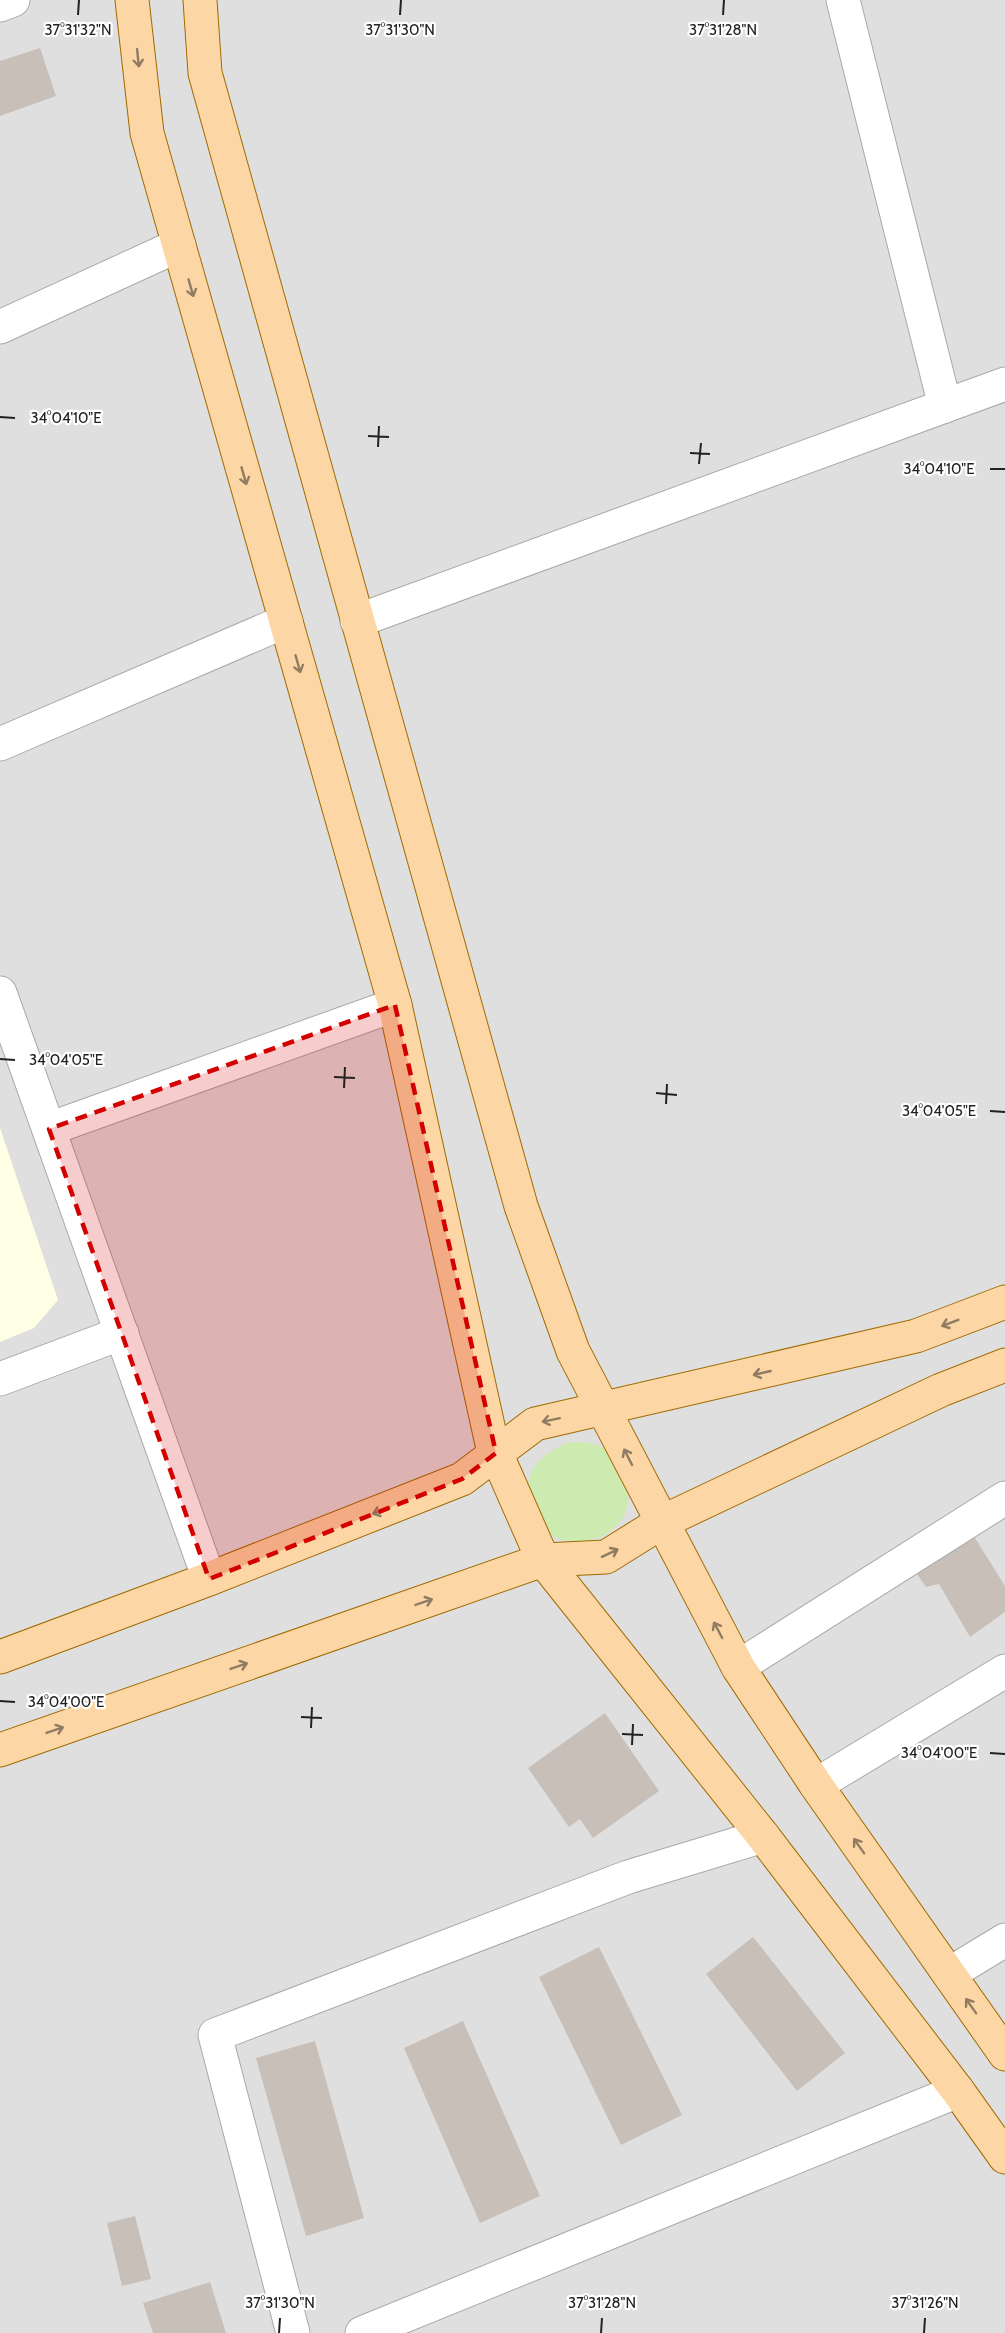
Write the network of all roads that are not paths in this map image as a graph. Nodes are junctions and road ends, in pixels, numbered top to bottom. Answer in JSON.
{"nodes":[{"id":1,"x":13,"y":0,"type":"edge"},
{"id":2,"x":132,"y":0,"type":"edge"},
{"id":3,"x":200,"y":0,"type":"edge"},
{"id":4,"x":843,"y":0,"type":"edge"},
{"id":5,"x":0,"y":4,"type":"edge"},
{"id":6,"x":179,"y":245,"type":"junction"},
{"id":7,"x":0,"y":327,"type":"edge"},
{"id":8,"x":1005,"y":384,"type":"edge"},
{"id":9,"x":945,"y":406,"type":"junction"},
{"id":10,"x":286,"y":621,"type":"junction"},
{"id":11,"x":357,"y":621,"type":"junction"},
{"id":12,"x":0,"y":744,"type":"edge"},
{"id":13,"x":0,"y":993,"type":"edge"},
{"id":14,"x":395,"y":1005,"type":"junction"},
{"id":15,"x":49,"y":1129,"type":"junction"},
{"id":16,"x":1005,"y":1302,"type":"edge"},
{"id":17,"x":122,"y":1334,"type":"junction"},
{"id":18,"x":1005,"y":1365,"type":"edge"},
{"id":19,"x":0,"y":1379,"type":"edge"},
{"id":20,"x":603,"y":1409,"type":"junction"},
{"id":21,"x":496,"y":1454,"type":"junction"},
{"id":22,"x":1005,"y":1498,"type":"edge"},
{"id":23,"x":662,"y":1522,"type":"junction"},
{"id":24,"x":543,"y":1560,"type":"junction"},
{"id":25,"x":209,"y":1578,"type":"junction"},
{"id":26,"x":0,"y":1657,"type":"edge"},
{"id":27,"x":738,"y":1667,"type":"junction"},
{"id":28,"x":1005,"y":1671,"type":"edge"},
{"id":29,"x":0,"y":1750,"type":"edge"},
{"id":30,"x":816,"y":1785,"type":"junction"},
{"id":31,"x":763,"y":1836,"type":"junction"},
{"id":32,"x":1005,"y":1940,"type":"edge"},
{"id":33,"x":949,"y":1974,"type":"junction"},
{"id":34,"x":1005,"y":2054,"type":"edge"},
{"id":35,"x":958,"y":2091,"type":"junction"},
{"id":36,"x":1005,"y":2157,"type":"edge"},
{"id":37,"x":293,"y":2333,"type":"edge"},
{"id":38,"x":362,"y":2333,"type":"edge"}],
"edges":[{"from":1,"to":5,"type":"street"},
{"from":2,"to":6,"type":"main road","one_way":true},
{"from":3,"to":11,"type":"main road"},
{"from":4,"to":9,"type":"street"},
{"from":6,"to":7,"type":"street"},
{"from":6,"to":10,"type":"main road","one_way":true},
{"from":8,"to":9,"type":"street"},
{"from":9,"to":11,"type":"street"},
{"from":10,"to":12,"type":"street"},
{"from":10,"to":14,"type":"main road","one_way":true},
{"from":11,"to":20,"type":"main road"},
{"from":13,"to":15,"type":"street"},
{"from":14,"to":15,"type":"street"},
{"from":14,"to":21,"type":"main road"},
{"from":15,"to":17,"type":"street"},
{"from":16,"to":20,"type":"main road","one_way":true},
{"from":17,"to":19,"type":"street"},
{"from":17,"to":25,"type":"street"},
{"from":18,"to":23,"type":"main road"},
{"from":20,"to":21,"type":"main road","one_way":true},
{"from":23,"to":20,"type":"main road","one_way":true},
{"from":21,"to":24,"type":"main road"},
{"from":21,"to":25,"type":"main road","one_way":true},
{"from":22,"to":27,"type":"street"},
{"from":24,"to":23,"type":"main road","one_way":true},
{"from":27,"to":23,"type":"main road","one_way":true},
{"from":29,"to":24,"type":"main road","one_way":true},
{"from":24,"to":31,"type":"main road"},
{"from":25,"to":26,"type":"main road"},
{"from":27,"to":30,"type":"main road"},
{"from":28,"to":30,"type":"street"},
{"from":33,"to":30,"type":"main road","one_way":true},
{"from":31,"to":35,"type":"main road"},
{"from":31,"to":37,"type":"street"},
{"from":32,"to":33,"type":"street"},
{"from":34,"to":33,"type":"main road","one_way":true},
{"from":35,"to":36,"type":"main road"},
{"from":35,"to":38,"type":"street"}]}
